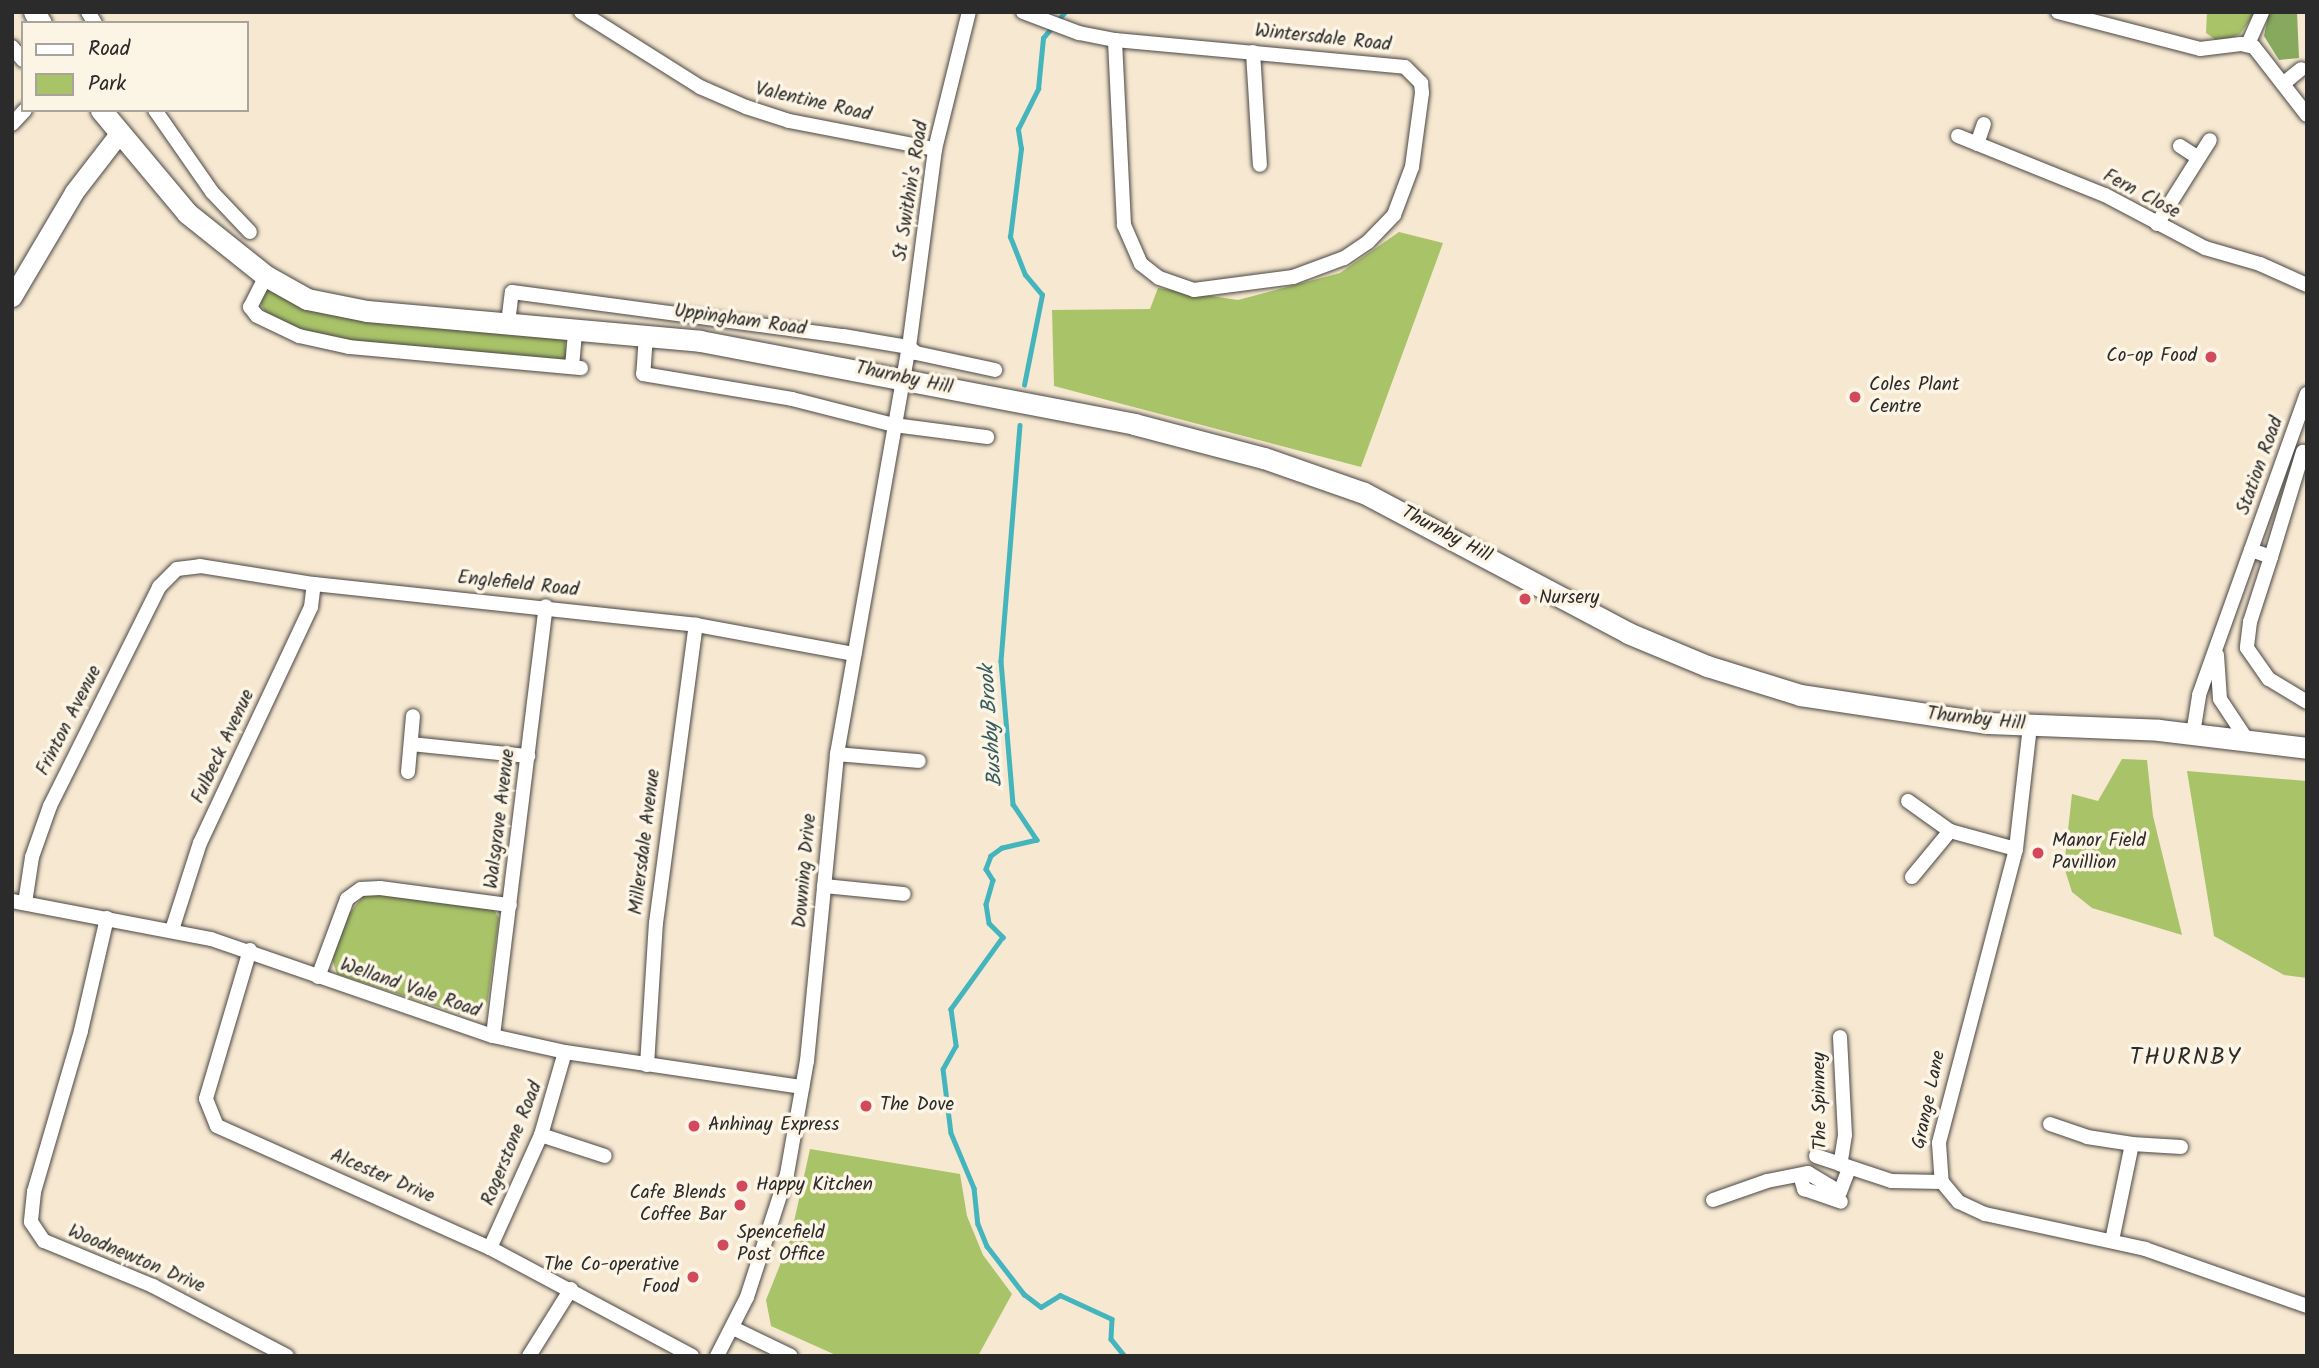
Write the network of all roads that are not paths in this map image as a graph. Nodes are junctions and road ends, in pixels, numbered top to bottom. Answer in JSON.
{"nodes":[{"id":1,"x":581,"y":12,"type":"edge"},
{"id":2,"x":969,"y":12,"type":"edge"},
{"id":3,"x":1023,"y":12,"type":"edge"},
{"id":4,"x":2058,"y":12,"type":"edge"},
{"id":5,"x":2262,"y":12,"type":"edge"},
{"id":6,"x":1115,"y":40,"type":"junction"},
{"id":7,"x":2248,"y":44,"type":"junction"},
{"id":8,"x":1253,"y":52,"type":"junction"},
{"id":9,"x":2301,"y":69,"type":"dead end"},
{"id":10,"x":2284,"y":83,"type":"junction"},
{"id":11,"x":102,"y":112,"type":"edge"},
{"id":12,"x":156,"y":112,"type":"edge"},
{"id":13,"x":2307,"y":115,"type":"edge"},
{"id":14,"x":1984,"y":124,"type":"dead end"},
{"id":15,"x":118,"y":135,"type":"junction"},
{"id":16,"x":1958,"y":136,"type":"dead end"},
{"id":17,"x":2210,"y":140,"type":"dead end"},
{"id":18,"x":1977,"y":144,"type":"junction"},
{"id":19,"x":2180,"y":146,"type":"dead end"},
{"id":20,"x":935,"y":149,"type":"junction"},
{"id":21,"x":2197,"y":157,"type":"junction"},
{"id":22,"x":1261,"y":165,"type":"dead end"},
{"id":23,"x":2157,"y":224,"type":"junction"},
{"id":24,"x":250,"y":232,"type":"dead end"},
{"id":25,"x":266,"y":276,"type":"junction"},
{"id":26,"x":2307,"y":285,"type":"edge"},
{"id":27,"x":12,"y":297,"type":"edge"},
{"id":28,"x":508,"y":323,"type":"junction"},
{"id":29,"x":576,"y":329,"type":"junction"},
{"id":30,"x":646,"y":335,"type":"junction"},
{"id":31,"x":909,"y":347,"type":"junction"},
{"id":32,"x":995,"y":370,"type":"dead end"},
{"id":33,"x":902,"y":379,"type":"junction"},
{"id":34,"x":2307,"y":394,"type":"edge"},
{"id":35,"x":894,"y":425,"type":"junction"},
{"id":36,"x":987,"y":437,"type":"dead end"},
{"id":37,"x":2303,"y":452,"type":"dead end"},
{"id":38,"x":2251,"y":550,"type":"junction"},
{"id":39,"x":2271,"y":556,"type":"junction"},
{"id":40,"x":177,"y":569,"type":"joint"},
{"id":41,"x":314,"y":583,"type":"junction"},
{"id":42,"x":546,"y":606,"type":"junction"},
{"id":43,"x":696,"y":625,"type":"junction"},
{"id":44,"x":2217,"y":643,"type":"junction"},
{"id":45,"x":854,"y":653,"type":"junction"},
{"id":46,"x":2307,"y":702,"type":"edge"},
{"id":47,"x":413,"y":716,"type":"dead end"},
{"id":48,"x":2029,"y":726,"type":"junction"},
{"id":49,"x":2193,"y":734,"type":"junction"},
{"id":50,"x":2247,"y":740,"type":"junction"},
{"id":51,"x":411,"y":744,"type":"junction"},
{"id":52,"x":2307,"y":748,"type":"edge"},
{"id":53,"x":837,"y":754,"type":"junction"},
{"id":54,"x":528,"y":756,"type":"junction"},
{"id":55,"x":919,"y":761,"type":"dead end"},
{"id":56,"x":408,"y":772,"type":"dead end"},
{"id":57,"x":1909,"y":801,"type":"dead end"},
{"id":58,"x":1950,"y":831,"type":"junction"},
{"id":59,"x":2016,"y":849,"type":"junction"},
{"id":60,"x":1912,"y":877,"type":"dead end"},
{"id":61,"x":824,"y":886,"type":"junction"},
{"id":62,"x":904,"y":894,"type":"dead end"},
{"id":63,"x":18,"y":902,"type":"edge"},
{"id":64,"x":510,"y":905,"type":"junction"},
{"id":65,"x":107,"y":918,"type":"junction"},
{"id":66,"x":172,"y":929,"type":"junction"},
{"id":67,"x":250,"y":950,"type":"junction"},
{"id":68,"x":318,"y":977,"type":"junction"},
{"id":69,"x":493,"y":1036,"type":"junction"},
{"id":70,"x":1840,"y":1037,"type":"dead end"},
{"id":71,"x":565,"y":1052,"type":"junction"},
{"id":72,"x":647,"y":1065,"type":"junction"},
{"id":73,"x":802,"y":1087,"type":"junction"},
{"id":74,"x":2050,"y":1124,"type":"dead end"},
{"id":75,"x":541,"y":1136,"type":"junction"},
{"id":76,"x":2132,"y":1144,"type":"junction"},
{"id":77,"x":2181,"y":1147,"type":"dead end"},
{"id":78,"x":605,"y":1156,"type":"dead end"},
{"id":79,"x":1816,"y":1156,"type":"dead end"},
{"id":80,"x":1844,"y":1167,"type":"junction"},
{"id":81,"x":1800,"y":1175,"type":"junction"},
{"id":82,"x":1942,"y":1182,"type":"junction"},
{"id":83,"x":1713,"y":1200,"type":"dead end"},
{"id":84,"x":1841,"y":1202,"type":"dead end"},
{"id":85,"x":2112,"y":1241,"type":"junction"},
{"id":86,"x":490,"y":1248,"type":"junction"},
{"id":87,"x":571,"y":1289,"type":"junction"},
{"id":88,"x":2307,"y":1306,"type":"edge"},
{"id":89,"x":733,"y":1328,"type":"junction"},
{"id":90,"x":288,"y":1356,"type":"edge"},
{"id":91,"x":529,"y":1356,"type":"edge"},
{"id":92,"x":692,"y":1356,"type":"edge"},
{"id":93,"x":716,"y":1356,"type":"edge"},
{"id":94,"x":790,"y":1356,"type":"edge"}],
"edges":[{"from":1,"to":20,"type":"street","name":"Valentine Road"},
{"from":2,"to":20,"type":"street","name":"St Swithin's Road"},
{"from":3,"to":6,"type":"street","name":"Wintersdale Road"},
{"from":4,"to":7,"type":"street"},
{"from":5,"to":7,"type":"street"},
{"from":6,"to":8,"type":"street","name":"Wintersdale Road"},
{"from":6,"to":8,"type":"street","name":"Wintersdale Road"},
{"from":7,"to":10,"type":"street"},
{"from":8,"to":22,"type":"street"},
{"from":9,"to":10,"type":"street"},
{"from":10,"to":13,"type":"street"},
{"from":11,"to":15,"type":"highway"},
{"from":12,"to":24,"type":"street"},
{"from":14,"to":18,"type":"street"},
{"from":15,"to":25,"type":"highway"},
{"from":15,"to":27,"type":"main road"},
{"from":16,"to":18,"type":"street","name":"Fern Close"},
{"from":17,"to":21,"type":"street"},
{"from":18,"to":23,"type":"street","name":"Fern Close"},
{"from":19,"to":21,"type":"street"},
{"from":20,"to":31,"type":"street","name":"St Swithin's Road"},
{"from":21,"to":23,"type":"street"},
{"from":23,"to":26,"type":"street","name":"Fern Close"},
{"from":25,"to":28,"type":"highway"},
{"from":25,"to":29,"type":"street"},
{"from":28,"to":29,"type":"highway"},
{"from":28,"to":31,"type":"street","name":"Uppingham Road"},
{"from":29,"to":30,"type":"highway","name":"Thurnby Hill"},
{"from":30,"to":33,"type":"highway","name":"Thurnby Hill"},
{"from":30,"to":35,"type":"street"},
{"from":31,"to":32,"type":"street","name":"Uppingham Road"},
{"from":31,"to":33,"type":"street","name":"St Swithin's Road"},
{"from":33,"to":35,"type":"street","name":"Downing Drive"},
{"from":33,"to":48,"type":"highway","name":"Thurnby Hill"},
{"from":34,"to":38,"type":"street","name":"Station Road"},
{"from":35,"to":36,"type":"street"},
{"from":35,"to":45,"type":"street","name":"Downing Drive"},
{"from":37,"to":39,"type":"street","name":"Station Road"},
{"from":38,"to":39,"type":"street"},
{"from":38,"to":44,"type":"street","name":"Station Road"},
{"from":39,"to":46,"type":"street","name":"Station Road"},
{"from":40,"to":41,"type":"street","name":"Englefield Road"},
{"from":40,"to":63,"type":"street","name":"Frinton Avenue"},
{"from":41,"to":42,"type":"street","name":"Englefield Road"},
{"from":41,"to":66,"type":"street","name":"Fulbeck Avenue"},
{"from":42,"to":43,"type":"street","name":"Englefield Road"},
{"from":42,"to":54,"type":"street","name":"Walsgrave Avenue"},
{"from":43,"to":45,"type":"street","name":"Englefield Road"},
{"from":43,"to":72,"type":"street","name":"Millersdale Avenue"},
{"from":44,"to":49,"type":"street","name":"Station Road"},
{"from":44,"to":50,"type":"street","name":"Station Road"},
{"from":45,"to":53,"type":"street","name":"Downing Drive"},
{"from":47,"to":51,"type":"street"},
{"from":48,"to":49,"type":"highway","name":"Thurnby Hill"},
{"from":48,"to":59,"type":"street","name":"Grange Lane"},
{"from":49,"to":50,"type":"highway","name":"Thurnby Hill"},
{"from":50,"to":52,"type":"highway","name":"Thurnby Hill"},
{"from":51,"to":54,"type":"street"},
{"from":51,"to":56,"type":"street"},
{"from":53,"to":55,"type":"street"},
{"from":53,"to":61,"type":"street","name":"Downing Drive"},
{"from":54,"to":64,"type":"street","name":"Walsgrave Avenue"},
{"from":57,"to":58,"type":"street"},
{"from":58,"to":59,"type":"street"},
{"from":58,"to":60,"type":"street"},
{"from":59,"to":82,"type":"street","name":"Grange Lane"},
{"from":61,"to":62,"type":"street"},
{"from":61,"to":73,"type":"street","name":"Downing Drive"},
{"from":63,"to":65,"type":"street","name":"Welland Vale Road"},
{"from":64,"to":68,"type":"street"},
{"from":64,"to":69,"type":"street","name":"Walsgrave Avenue"},
{"from":65,"to":66,"type":"street","name":"Welland Vale Road"},
{"from":65,"to":90,"type":"street","name":"Woodnewton Drive"},
{"from":66,"to":67,"type":"street","name":"Welland Vale Road"},
{"from":67,"to":68,"type":"street","name":"Welland Vale Road"},
{"from":67,"to":86,"type":"street","name":"Alcester Drive"},
{"from":68,"to":69,"type":"street","name":"Welland Vale Road"},
{"from":69,"to":71,"type":"street","name":"Welland Vale Road"},
{"from":70,"to":80,"type":"street","name":"The Spinney"},
{"from":71,"to":72,"type":"street","name":"Welland Vale Road"},
{"from":71,"to":75,"type":"street","name":"Rogerstone Road"},
{"from":72,"to":73,"type":"street","name":"Welland Vale Road"},
{"from":73,"to":89,"type":"street","name":"Downing Drive"},
{"from":74,"to":76,"type":"street"},
{"from":75,"to":78,"type":"street"},
{"from":75,"to":86,"type":"street","name":"Rogerstone Road"},
{"from":76,"to":77,"type":"street"},
{"from":76,"to":85,"type":"street"},
{"from":79,"to":80,"type":"street","name":"The Spinney"},
{"from":80,"to":81,"type":"street"},
{"from":80,"to":82,"type":"street","name":"The Spinney"},
{"from":81,"to":83,"type":"street"},
{"from":81,"to":84,"type":"street"},
{"from":82,"to":85,"type":"street"},
{"from":85,"to":88,"type":"street"},
{"from":86,"to":87,"type":"street","name":"Alcester Drive"},
{"from":87,"to":91,"type":"street"},
{"from":87,"to":92,"type":"street","name":"Alcester Drive"},
{"from":89,"to":93,"type":"street","name":"Downing Drive"},
{"from":89,"to":94,"type":"street"}]}
